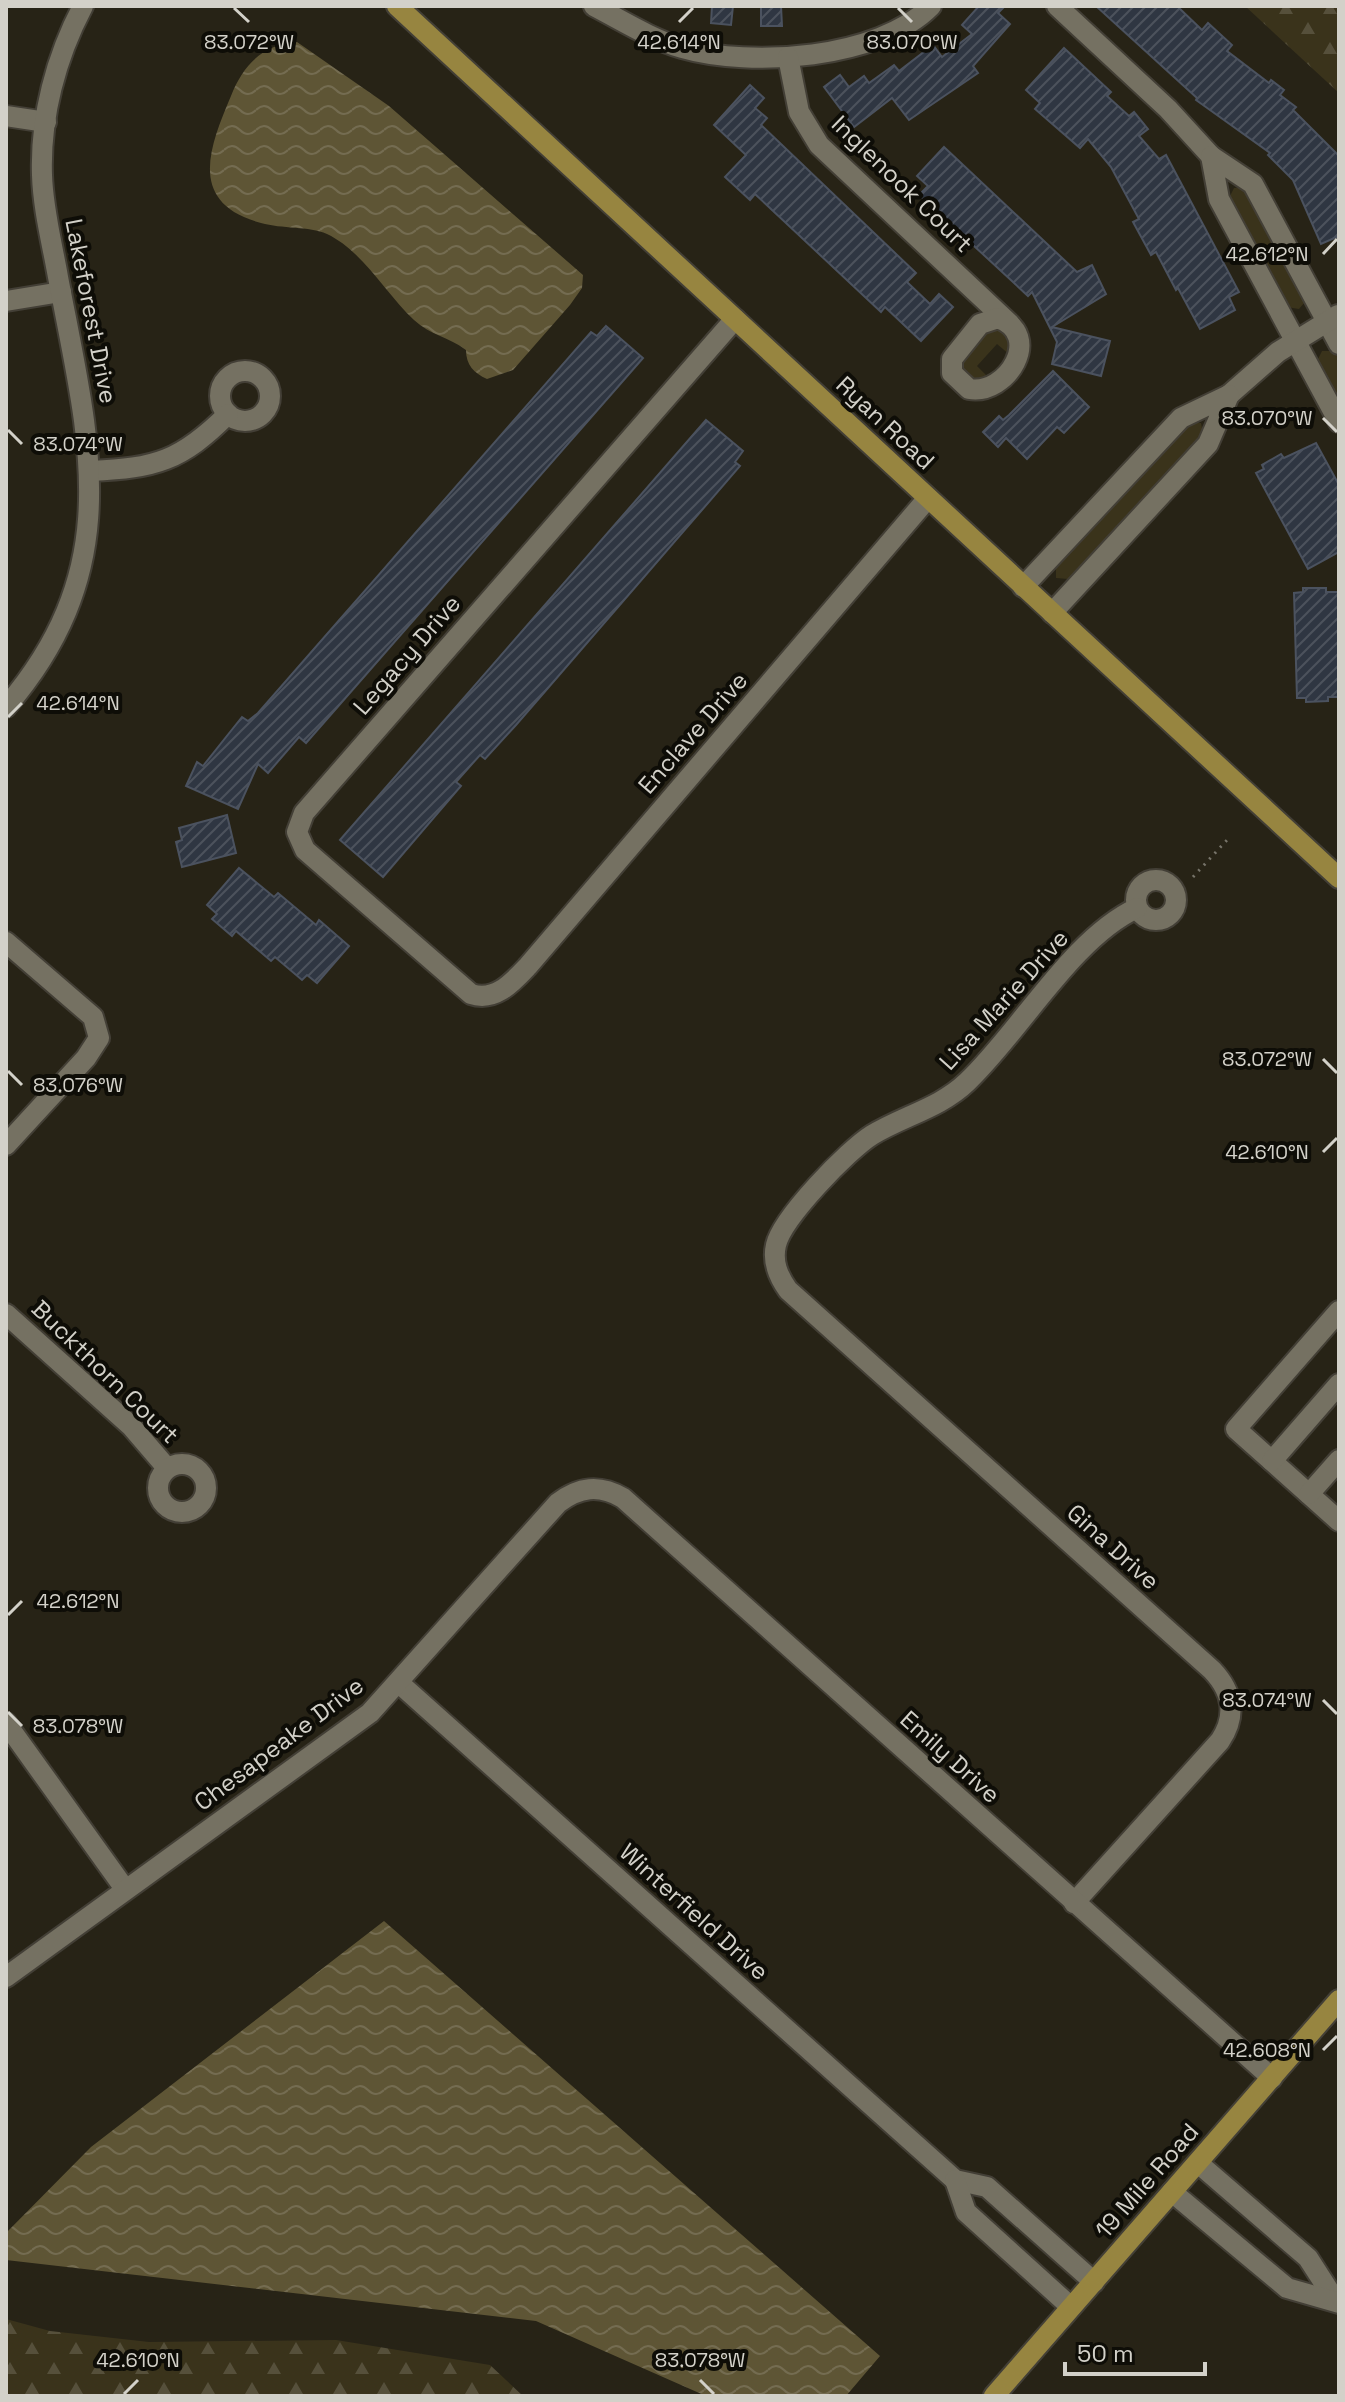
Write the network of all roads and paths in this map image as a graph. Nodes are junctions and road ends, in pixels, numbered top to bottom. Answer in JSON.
{"nodes":[{"id":1,"x":83,"y":6,"type":"edge"},
{"id":2,"x":397,"y":6,"type":"edge"},
{"id":3,"x":594,"y":6,"type":"edge"},
{"id":4,"x":931,"y":6,"type":"edge"},
{"id":5,"x":1057,"y":6,"type":"edge"},
{"id":6,"x":788,"y":57,"type":"junction"},
{"id":7,"x":6,"y":116,"type":"edge"},
{"id":8,"x":46,"y":122,"type":"junction"},
{"id":9,"x":1211,"y":156,"type":"junction"},
{"id":10,"x":61,"y":292,"type":"junction"},
{"id":11,"x":980,"y":296,"type":"junction"},
{"id":12,"x":6,"y":301,"type":"edge"},
{"id":13,"x":1333,"y":318,"type":"edge"},
{"id":14,"x":735,"y":319,"type":"junction"},
{"id":15,"x":1010,"y":324,"type":"junction"},
{"id":16,"x":974,"y":331,"type":"junction"},
{"id":17,"x":1295,"y":340,"type":"junction"},
{"id":18,"x":1339,"y":344,"type":"edge"},
{"id":19,"x":1229,"y":395,"type":"junction"},
{"id":20,"x":228,"y":414,"type":"dead end"},
{"id":21,"x":1339,"y":422,"type":"edge"},
{"id":22,"x":91,"y":471,"type":"junction"},
{"id":23,"x":928,"y":498,"type":"junction"},
{"id":24,"x":1023,"y":587,"type":"junction"},
{"id":25,"x":1052,"y":613,"type":"junction"},
{"id":26,"x":6,"y":707,"type":"edge"},
{"id":27,"x":1227,"y":840,"type":"dead end"},
{"id":28,"x":1193,"y":877,"type":"dead end"},
{"id":29,"x":1339,"y":878,"type":"edge"},
{"id":30,"x":1137,"y":908,"type":"dead end"},
{"id":31,"x":6,"y":942,"type":"edge"},
{"id":32,"x":491,"y":996,"type":"joint"},
{"id":33,"x":6,"y":1145,"type":"edge"},
{"id":34,"x":774,"y":1253,"type":"joint"},
{"id":35,"x":1339,"y":1311,"type":"edge"},
{"id":36,"x":6,"y":1314,"type":"edge"},
{"id":37,"x":1339,"y":1384,"type":"edge"},
{"id":38,"x":1339,"y":1460,"type":"edge"},
{"id":39,"x":1272,"y":1461,"type":"junction"},
{"id":40,"x":167,"y":1468,"type":"dead end"},
{"id":41,"x":588,"y":1489,"type":"joint"},
{"id":42,"x":1309,"y":1494,"type":"junction"},
{"id":43,"x":1339,"y":1521,"type":"edge"},
{"id":44,"x":399,"y":1683,"type":"junction"},
{"id":45,"x":6,"y":1723,"type":"edge"},
{"id":46,"x":125,"y":1889,"type":"junction"},
{"id":47,"x":1074,"y":1903,"type":"junction"},
{"id":48,"x":6,"y":1977,"type":"edge"},
{"id":49,"x":1339,"y":2000,"type":"edge"},
{"id":50,"x":1272,"y":2078,"type":"junction"},
{"id":51,"x":1198,"y":2163,"type":"junction"},
{"id":52,"x":955,"y":2180,"type":"junction"},
{"id":53,"x":1172,"y":2192,"type":"junction"},
{"id":54,"x":1094,"y":2282,"type":"junction"},
{"id":55,"x":1337,"y":2302,"type":"edge"},
{"id":56,"x":1071,"y":2307,"type":"junction"},
{"id":57,"x":994,"y":2396,"type":"edge"}],
"edges":[{"from":1,"to":8,"type":"street","name":"Lakeforest Drive"},
{"from":2,"to":14,"type":"main road","name":"Ryan Road"},
{"from":3,"to":6,"type":"street"},
{"from":4,"to":6,"type":"street"},
{"from":5,"to":9,"type":"street"},
{"from":6,"to":11,"type":"street","name":"Inglenook Court"},
{"from":7,"to":8,"type":"street"},
{"from":8,"to":10,"type":"street","name":"Lakeforest Drive"},
{"from":9,"to":13,"type":"street"},
{"from":9,"to":17,"type":"street"},
{"from":10,"to":12,"type":"street"},
{"from":10,"to":22,"type":"street","name":"Lakeforest Drive"},
{"from":11,"to":15,"type":"street","name":"Inglenook Court"},
{"from":11,"to":16,"type":"street"},
{"from":13,"to":17,"type":"street"},
{"from":13,"to":18,"type":"street"},
{"from":14,"to":23,"type":"main road","name":"Ryan Road"},
{"from":14,"to":32,"type":"street","name":"Legacy Drive"},
{"from":15,"to":16,"type":"street"},
{"from":15,"to":16,"type":"street"},
{"from":17,"to":19,"type":"street"},
{"from":17,"to":21,"type":"street"},
{"from":19,"to":24,"type":"street"},
{"from":19,"to":25,"type":"street"},
{"from":20,"to":22,"type":"street"},
{"from":22,"to":26,"type":"street","name":"Lakeforest Drive"},
{"from":23,"to":24,"type":"main road","name":"Ryan Road"},
{"from":23,"to":32,"type":"street","name":"Enclave Drive"},
{"from":24,"to":25,"type":"main road","name":"Ryan Road"},
{"from":25,"to":29,"type":"main road","name":"Ryan Road"},
{"from":27,"to":28,"type":"path"},
{"from":30,"to":34,"type":"street","name":"Lisa Marie Drive"},
{"from":31,"to":33,"type":"street"},
{"from":34,"to":47,"type":"street","name":"Gina Drive"},
{"from":35,"to":39,"type":"street"},
{"from":36,"to":40,"type":"street","name":"Buckthorn Court"},
{"from":37,"to":39,"type":"street"},
{"from":38,"to":42,"type":"street"},
{"from":39,"to":42,"type":"street"},
{"from":41,"to":44,"type":"street","name":"Chesapeake Drive"},
{"from":41,"to":47,"type":"street","name":"Emily Drive"},
{"from":42,"to":43,"type":"street"},
{"from":44,"to":46,"type":"street","name":"Chesapeake Drive"},
{"from":44,"to":52,"type":"street","name":"Winterfield Drive"},
{"from":45,"to":46,"type":"street"},
{"from":46,"to":48,"type":"street","name":"Chesapeake Drive"},
{"from":47,"to":50,"type":"street","name":"Emily Drive"},
{"from":49,"to":50,"type":"main road","name":"19 Mile Road"},
{"from":50,"to":51,"type":"main road","name":"19 Mile Road"},
{"from":51,"to":53,"type":"main road","name":"19 Mile Road"},
{"from":51,"to":55,"type":"street"},
{"from":52,"to":54,"type":"street","name":"Winterfield Drive"},
{"from":52,"to":56,"type":"street","name":"Winterfield Drive"},
{"from":53,"to":54,"type":"main road","name":"19 Mile Road"},
{"from":53,"to":55,"type":"street"},
{"from":54,"to":56,"type":"main road","name":"19 Mile Road"},
{"from":56,"to":57,"type":"main road","name":"19 Mile Road"}]}
